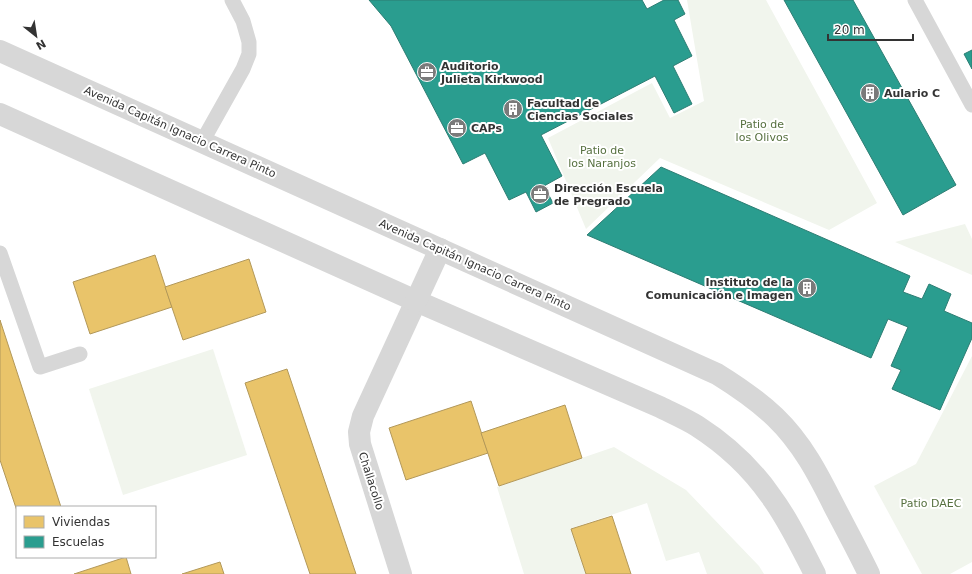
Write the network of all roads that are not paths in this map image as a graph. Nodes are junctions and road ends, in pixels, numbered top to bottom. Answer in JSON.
{"nodes":[{"id":1,"x":232,"y":0,"type":"edge"},
{"id":2,"x":916,"y":0,"type":"edge"},
{"id":3,"x":0,"y":51,"type":"edge"},
{"id":4,"x":972,"y":105,"type":"edge"},
{"id":5,"x":0,"y":114,"type":"edge"},
{"id":6,"x":202,"y":142,"type":"junction"},
{"id":7,"x":440,"y":249,"type":"junction"},
{"id":8,"x":0,"y":252,"type":"edge"},
{"id":9,"x":416,"y":301,"type":"junction"},
{"id":10,"x":80,"y":354,"type":"dead end"},
{"id":11,"x":401,"y":574,"type":"edge"},
{"id":12,"x":815,"y":574,"type":"edge"},
{"id":13,"x":869,"y":574,"type":"edge"}],
"edges":[{"from":1,"to":6,"type":"lane"},
{"from":2,"to":4,"type":"lane"},
{"from":3,"to":6,"type":"street","name":"Avenida Capitán Ignacio Carrera Pinto"},
{"from":5,"to":9,"type":"street"},
{"from":6,"to":7,"type":"street","name":"Avenida Capitán Ignacio Carrera Pinto"},
{"from":7,"to":9,"type":"street","name":"Challacollo"},
{"from":7,"to":13,"type":"street","name":"Avenida Capitán Ignacio Carrera Pinto"},
{"from":8,"to":10,"type":"lane"},
{"from":9,"to":11,"type":"street","name":"Challacollo"},
{"from":9,"to":12,"type":"street"}]}
